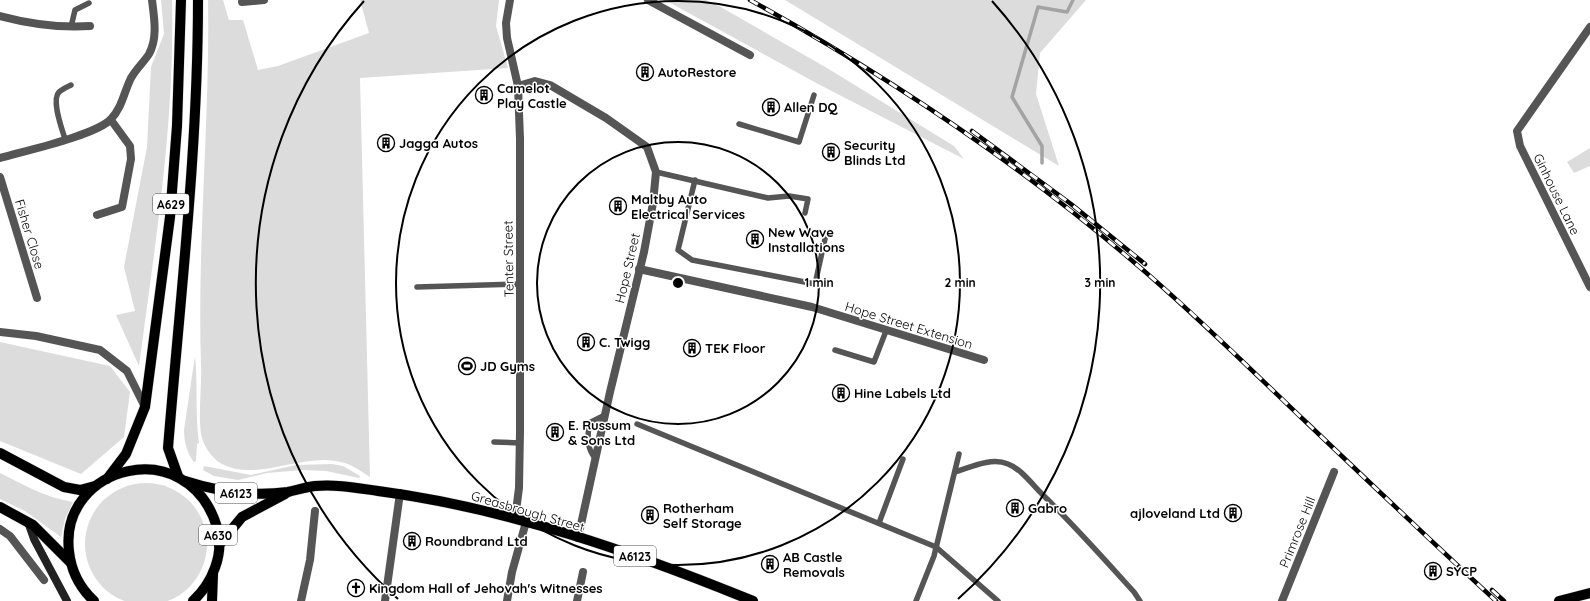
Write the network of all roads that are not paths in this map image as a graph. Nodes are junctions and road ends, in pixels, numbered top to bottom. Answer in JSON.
{"nodes":[{"id":1,"x":152,"y":0,"type":"edge"},
{"id":2,"x":181,"y":0,"type":"edge"},
{"id":3,"x":198,"y":0,"type":"edge"},
{"id":4,"x":264,"y":0,"type":"edge"},
{"id":5,"x":510,"y":0,"type":"edge"},
{"id":6,"x":648,"y":0,"type":"edge"},
{"id":7,"x":242,"y":2,"type":"dead end"},
{"id":8,"x":89,"y":3,"type":"dead end"},
{"id":9,"x":0,"y":16,"type":"edge"},
{"id":10,"x":90,"y":26,"type":"dead end"},
{"id":11,"x":71,"y":27,"type":"junction"},
{"id":12,"x":1590,"y":27,"type":"edge"},
{"id":13,"x":750,"y":55,"type":"dead end"},
{"id":14,"x":71,"y":86,"type":"dead end"},
{"id":15,"x":518,"y":86,"type":"junction"},
{"id":16,"x":814,"y":95,"type":"dead end"},
{"id":17,"x":111,"y":120,"type":"junction"},
{"id":18,"x":739,"y":124,"type":"dead end"},
{"id":19,"x":65,"y":140,"type":"junction"},
{"id":20,"x":0,"y":158,"type":"edge"},
{"id":21,"x":656,"y":172,"type":"junction"},
{"id":22,"x":0,"y":177,"type":"edge"},
{"id":23,"x":695,"y":180,"type":"junction"},
{"id":24,"x":805,"y":213,"type":"dead end"},
{"id":25,"x":97,"y":215,"type":"dead end"},
{"id":26,"x":825,"y":240,"type":"dead end"},
{"id":27,"x":640,"y":269,"type":"junction"},
{"id":28,"x":520,"y":284,"type":"junction"},
{"id":29,"x":417,"y":287,"type":"dead end"},
{"id":30,"x":1590,"y":287,"type":"edge"},
{"id":31,"x":37,"y":298,"type":"dead end"},
{"id":32,"x":886,"y":331,"type":"junction"},
{"id":33,"x":0,"y":332,"type":"edge"},
{"id":34,"x":835,"y":350,"type":"dead end"},
{"id":35,"x":984,"y":360,"type":"dead end"},
{"id":36,"x":145,"y":407,"type":"junction"},
{"id":37,"x":605,"y":415,"type":"junction"},
{"id":38,"x":637,"y":424,"type":"dead end"},
{"id":39,"x":494,"y":442,"type":"dead end"},
{"id":40,"x":520,"y":443,"type":"junction"},
{"id":41,"x":0,"y":453,"type":"edge"},
{"id":42,"x":959,"y":454,"type":"dead end"},
{"id":43,"x":595,"y":458,"type":"junction"},
{"id":44,"x":903,"y":459,"type":"dead end"},
{"id":45,"x":955,"y":472,"type":"junction"},
{"id":46,"x":1334,"y":472,"type":"dead end"},
{"id":47,"x":107,"y":478,"type":"junction"},
{"id":48,"x":181,"y":479,"type":"junction"},
{"id":49,"x":98,"y":485,"type":"junction"},
{"id":50,"x":288,"y":492,"type":"junction"},
{"id":51,"x":400,"y":493,"type":"junction"},
{"id":52,"x":0,"y":507,"type":"edge"},
{"id":53,"x":315,"y":511,"type":"dead end"},
{"id":54,"x":515,"y":519,"type":"junction"},
{"id":55,"x":28,"y":522,"type":"junction"},
{"id":56,"x":526,"y":522,"type":"junction"},
{"id":57,"x":879,"y":523,"type":"junction"},
{"id":58,"x":0,"y":529,"type":"edge"},
{"id":59,"x":578,"y":538,"type":"junction"},
{"id":60,"x":219,"y":545,"type":"junction"},
{"id":61,"x":936,"y":547,"type":"junction"},
{"id":62,"x":70,"y":562,"type":"junction"},
{"id":63,"x":583,"y":572,"type":"dead end"},
{"id":64,"x":213,"y":574,"type":"junction"},
{"id":65,"x":44,"y":580,"type":"dead end"},
{"id":66,"x":1590,"y":593,"type":"edge"},
{"id":67,"x":67,"y":601,"type":"edge"},
{"id":68,"x":94,"y":601,"type":"edge"},
{"id":69,"x":193,"y":601,"type":"edge"},
{"id":70,"x":212,"y":601,"type":"edge"},
{"id":71,"x":301,"y":601,"type":"edge"},
{"id":72,"x":385,"y":601,"type":"edge"},
{"id":73,"x":507,"y":601,"type":"edge"},
{"id":74,"x":577,"y":601,"type":"edge"},
{"id":75,"x":753,"y":601,"type":"edge"},
{"id":76,"x":916,"y":601,"type":"edge"},
{"id":77,"x":998,"y":601,"type":"edge"},
{"id":78,"x":1140,"y":601,"type":"edge"},
{"id":79,"x":1282,"y":601,"type":"edge"},
{"id":80,"x":1559,"y":601,"type":"edge"}],
"edges":[{"from":1,"to":17,"type":"street"},
{"from":2,"to":36,"type":"main road","number":"A629"},
{"from":3,"to":48,"type":"main road","number":"A629"},
{"from":4,"to":7,"type":"street"},
{"from":5,"to":15,"type":"street","name":"Tenter Street"},
{"from":6,"to":13,"type":"street"},
{"from":8,"to":11,"type":"lane"},
{"from":9,"to":11,"type":"street"},
{"from":10,"to":11,"type":"street"},
{"from":12,"to":30,"type":"street","name":"Ginhouse Lane"},
{"from":14,"to":19,"type":"lane"},
{"from":15,"to":21,"type":"street","name":"Hope Street"},
{"from":15,"to":28,"type":"street","name":"Tenter Street"},
{"from":16,"to":18,"type":"lane"},
{"from":17,"to":19,"type":"street"},
{"from":17,"to":25,"type":"street"},
{"from":19,"to":20,"type":"street"},
{"from":21,"to":23,"type":"lane"},
{"from":21,"to":27,"type":"street","name":"Hope Street"},
{"from":22,"to":31,"type":"street","name":"Fisher Close"},
{"from":23,"to":24,"type":"lane"},
{"from":23,"to":26,"type":"lane"},
{"from":27,"to":32,"type":"street","name":"Hope Street Extension"},
{"from":27,"to":37,"type":"street","name":"Hope Street"},
{"from":28,"to":29,"type":"lane"},
{"from":28,"to":40,"type":"street","name":"Tenter Street"},
{"from":32,"to":34,"type":"lane"},
{"from":32,"to":35,"type":"street","name":"Hope Street Extension"},
{"from":33,"to":36,"type":"street"},
{"from":36,"to":47,"type":"main road","number":"A629"},
{"from":37,"to":43,"type":"street","name":"Hope Street"},
{"from":37,"to":43,"type":"lane"},
{"from":38,"to":57,"type":"lane"},
{"from":39,"to":40,"type":"lane"},
{"from":40,"to":54,"type":"street","name":"Tenter Street"},
{"from":41,"to":49,"type":"main road","number":"A630"},
{"from":42,"to":45,"type":"lane"},
{"from":43,"to":59,"type":"street","name":"Hope Street"},
{"from":44,"to":57,"type":"lane"},
{"from":45,"to":61,"type":"lane"},
{"from":45,"to":78,"type":"lane"},
{"from":46,"to":79,"type":"street","name":"Primrose Hill"},
{"from":47,"to":48,"type":"main road","number":"A630"},
{"from":47,"to":49,"type":"main road","number":"A630"},
{"from":48,"to":50,"type":"main road","name":"Greasbrough Street","number":"A6123"},
{"from":48,"to":60,"type":"main road","number":"A630"},
{"from":49,"to":62,"type":"main road","number":"A630"},
{"from":50,"to":51,"type":"main road","name":"Greasbrough Street","number":"A6123"},
{"from":50,"to":60,"type":"main road","name":"Greasbrough Street","number":"A6123"},
{"from":51,"to":54,"type":"main road","name":"Greasbrough Street","number":"A6123"},
{"from":51,"to":72,"type":"street"},
{"from":52,"to":55,"type":"main road","number":"A630"},
{"from":53,"to":71,"type":"street"},
{"from":54,"to":56,"type":"main road","name":"Greasbrough Street","number":"A6123"},
{"from":55,"to":62,"type":"main road","number":"A630"},
{"from":55,"to":67,"type":"street"},
{"from":56,"to":59,"type":"main road","name":"Greasbrough Street","number":"A6123"},
{"from":56,"to":73,"type":"street"},
{"from":57,"to":61,"type":"lane"},
{"from":58,"to":65,"type":"street"},
{"from":59,"to":75,"type":"main road","name":"Greasbrough Street","number":"A6123"},
{"from":60,"to":64,"type":"main road","number":"A630"},
{"from":61,"to":76,"type":"lane"},
{"from":61,"to":77,"type":"lane"},
{"from":62,"to":68,"type":"main road","number":"A630"},
{"from":63,"to":74,"type":"street"},
{"from":64,"to":69,"type":"main road","number":"A630"},
{"from":64,"to":70,"type":"main road","number":"A630"},
{"from":66,"to":80,"type":"main road"}]}
